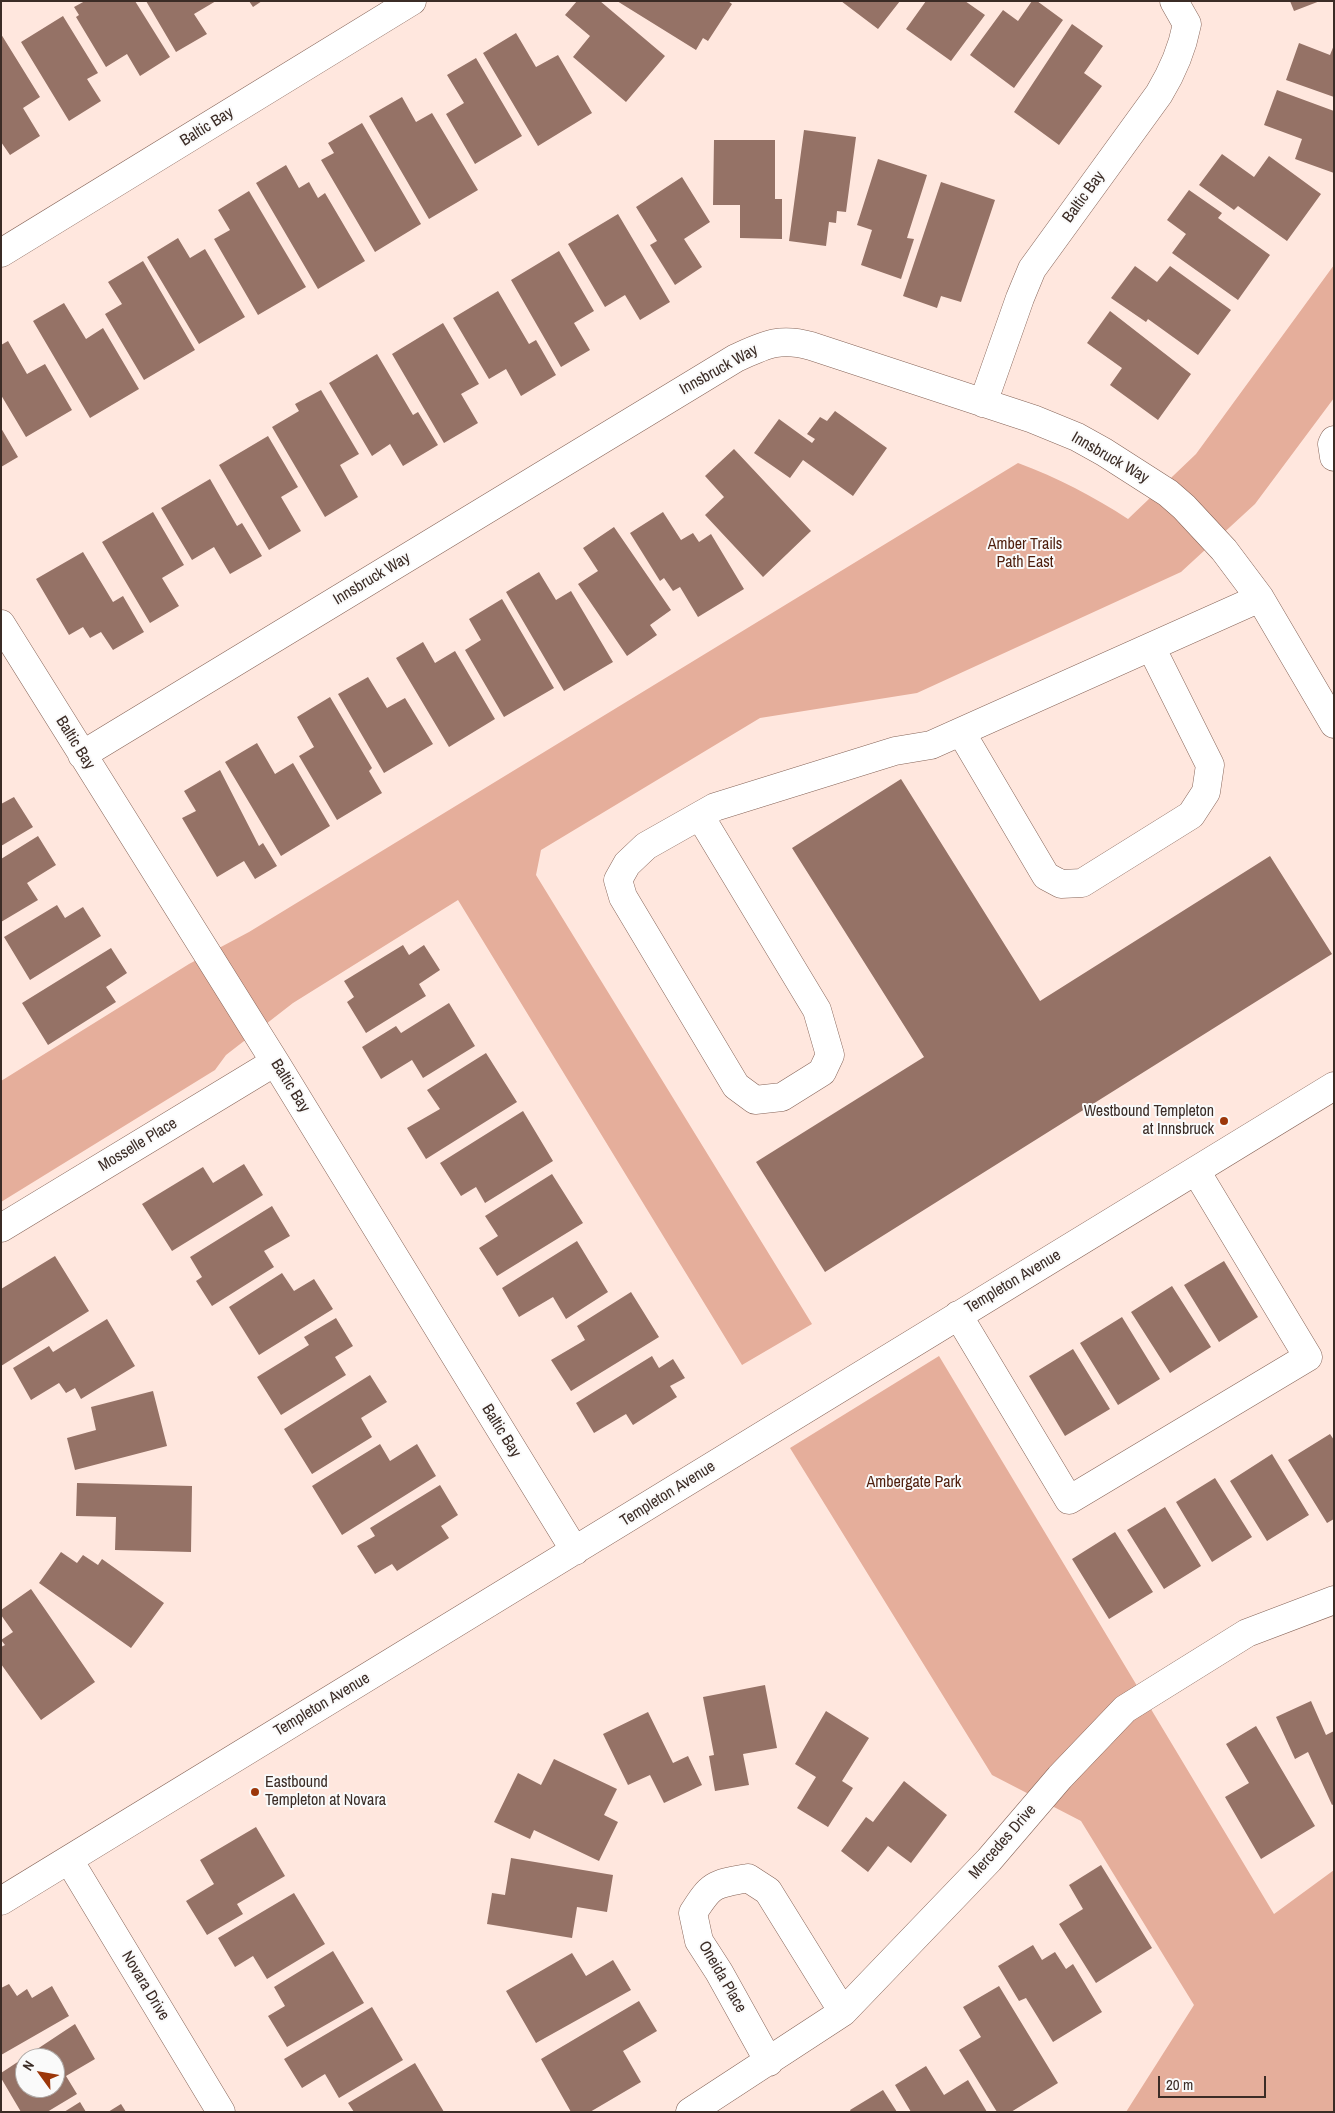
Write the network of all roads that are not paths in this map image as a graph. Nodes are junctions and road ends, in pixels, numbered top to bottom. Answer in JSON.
{"nodes":[{"id":1,"x":412,"y":1,"type":"edge"},
{"id":2,"x":1174,"y":1,"type":"edge"},
{"id":3,"x":1,"y":253,"type":"edge"},
{"id":4,"x":983,"y":403,"type":"junction"},
{"id":5,"x":1334,"y":440,"type":"edge"},
{"id":6,"x":1334,"y":457,"type":"edge"},
{"id":7,"x":1260,"y":598,"type":"junction"},
{"id":8,"x":1,"y":624,"type":"edge"},
{"id":9,"x":1151,"y":647,"type":"junction"},
{"id":10,"x":1334,"y":724,"type":"edge"},
{"id":11,"x":961,"y":732,"type":"junction"},
{"id":12,"x":82,"y":755,"type":"junction"},
{"id":13,"x":700,"y":816,"type":"junction"},
{"id":14,"x":275,"y":1062,"type":"junction"},
{"id":15,"x":1334,"y":1086,"type":"edge"},
{"id":16,"x":1196,"y":1171,"type":"junction"},
{"id":17,"x":1,"y":1228,"type":"edge"},
{"id":18,"x":958,"y":1315,"type":"junction"},
{"id":19,"x":574,"y":1551,"type":"junction"},
{"id":20,"x":1334,"y":1600,"type":"edge"},
{"id":21,"x":69,"y":1860,"type":"junction"},
{"id":22,"x":1,"y":1901,"type":"edge"},
{"id":23,"x":843,"y":2012,"type":"junction"},
{"id":24,"x":769,"y":2062,"type":"junction"},
{"id":25,"x":221,"y":2112,"type":"edge"},
{"id":26,"x":690,"y":2112,"type":"edge"}],
"edges":[{"from":1,"to":3,"type":"street","name":"Baltic Bay"},
{"from":2,"to":4,"type":"street","name":"Baltic Bay"},
{"from":4,"to":7,"type":"street","name":"Innsbruck Way"},
{"from":4,"to":12,"type":"street","name":"Innsbruck Way"},
{"from":5,"to":6,"type":"street"},
{"from":7,"to":9,"type":"street"},
{"from":7,"to":10,"type":"street","name":"Innsbruck Way"},
{"from":8,"to":12,"type":"street","name":"Baltic Bay"},
{"from":9,"to":11,"type":"street"},
{"from":9,"to":11,"type":"street"},
{"from":11,"to":13,"type":"street"},
{"from":12,"to":14,"type":"street","name":"Baltic Bay"},
{"from":13,"to":13,"type":"street"},
{"from":14,"to":17,"type":"street","name":"Mosselle Place"},
{"from":14,"to":19,"type":"street","name":"Baltic Bay"},
{"from":15,"to":16,"type":"street","name":"Templeton Avenue"},
{"from":16,"to":18,"type":"street","name":"Templeton Avenue"},
{"from":16,"to":18,"type":"street"},
{"from":18,"to":19,"type":"street","name":"Templeton Avenue"},
{"from":19,"to":21,"type":"street","name":"Templeton Avenue"},
{"from":20,"to":23,"type":"street","name":"Mercedes Drive"},
{"from":21,"to":22,"type":"street","name":"Templeton Avenue"},
{"from":21,"to":25,"type":"street","name":"Novara Drive"},
{"from":23,"to":24,"type":"street","name":"Mercedes Drive"},
{"from":23,"to":24,"type":"street","name":"Oneida Place"},
{"from":24,"to":26,"type":"street","name":"Mercedes Drive"}]}
